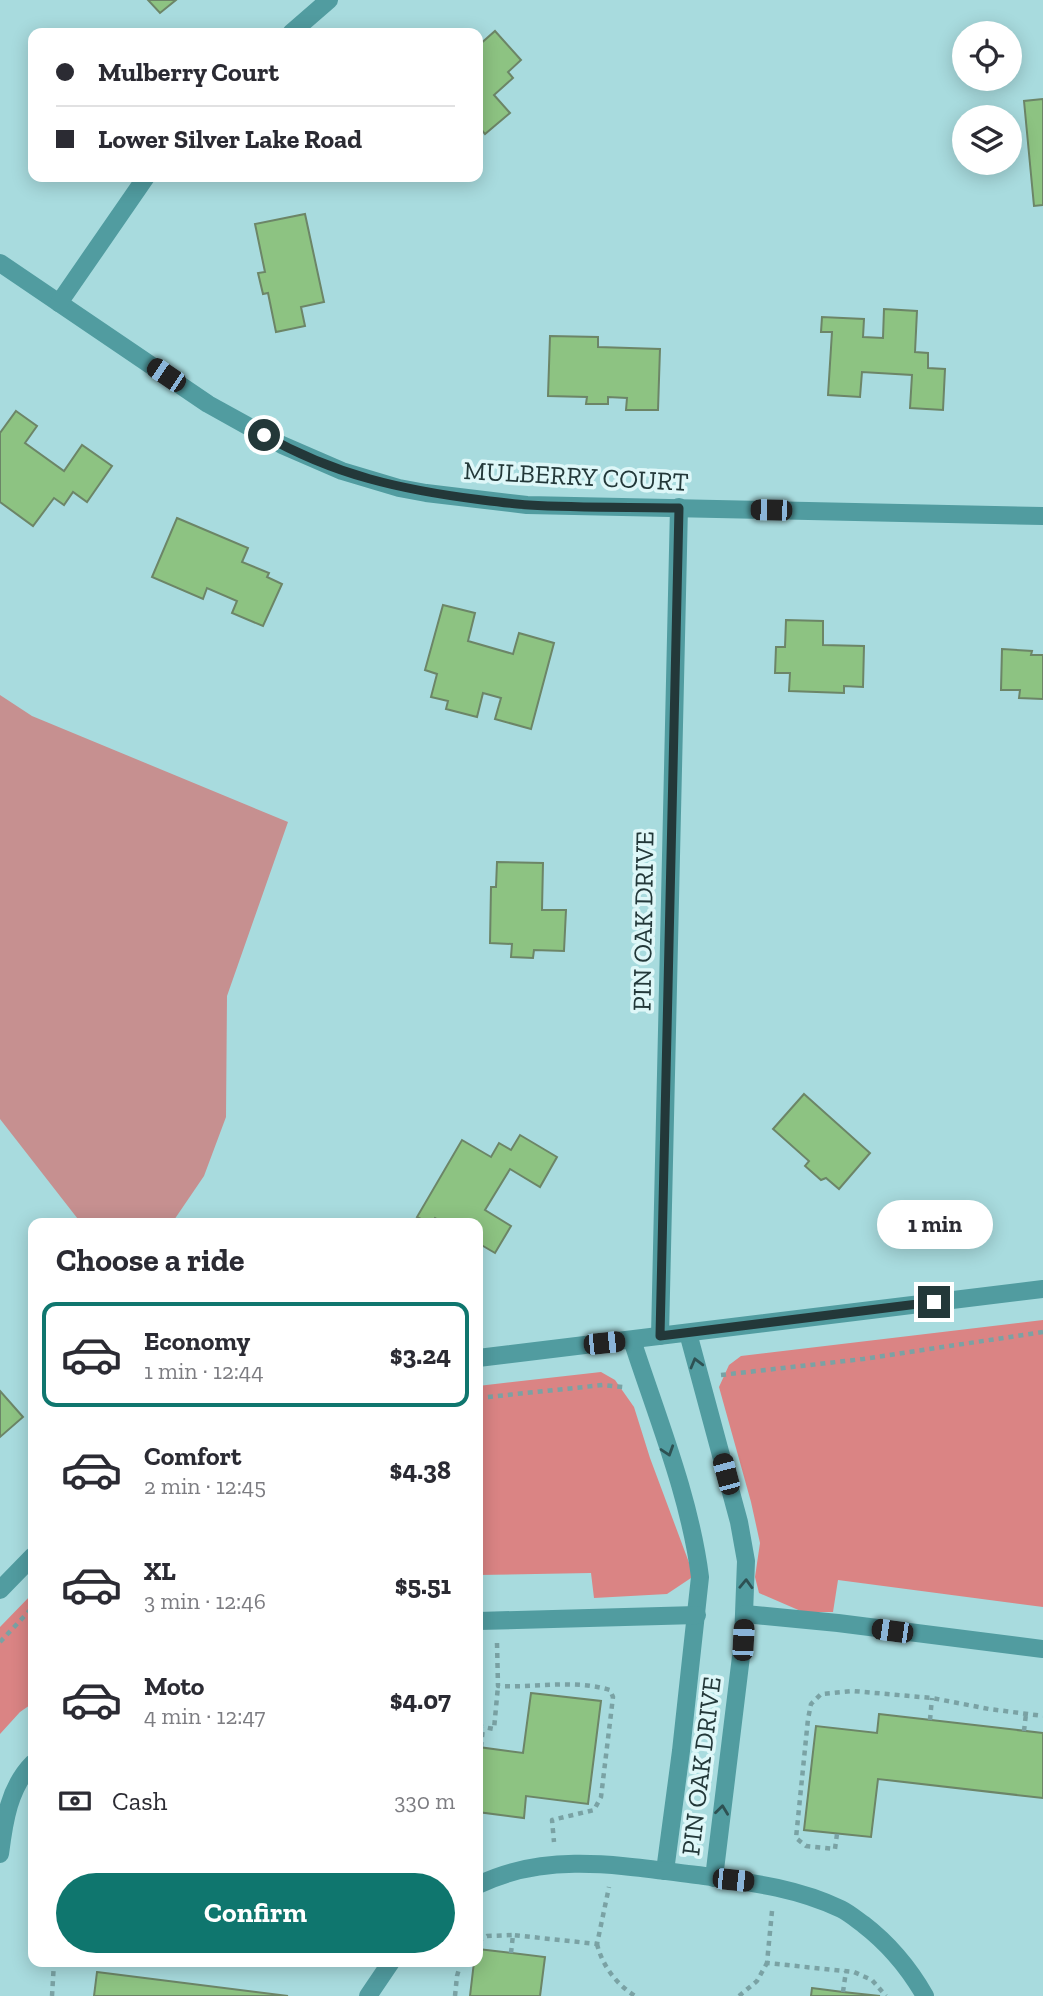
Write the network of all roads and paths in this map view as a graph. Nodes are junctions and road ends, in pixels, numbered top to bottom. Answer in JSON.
{"nodes":[{"id":1,"x":329,"y":0,"type":"edge"},
{"id":2,"x":297,"y":28,"type":"edge"},
{"id":3,"x":143,"y":182,"type":"edge"},
{"id":4,"x":0,"y":263,"type":"edge"},
{"id":5,"x":59,"y":303,"type":"junction"},
{"id":6,"x":679,"y":508,"type":"junction"},
{"id":7,"x":1043,"y":516,"type":"edge"},
{"id":8,"x":1043,"y":1289,"type":"edge"},
{"id":9,"x":688,"y":1332,"type":"junction"},
{"id":10,"x":1043,"y":1332,"type":"edge"},
{"id":11,"x":660,"y":1336,"type":"junction"},
{"id":12,"x":632,"y":1340,"type":"junction"},
{"id":13,"x":483,"y":1356,"type":"edge"},
{"id":14,"x":700,"y":1378,"type":"junction"},
{"id":15,"x":648,"y":1390,"type":"junction"},
{"id":16,"x":483,"y":1397,"type":"edge"},
{"id":17,"x":28,"y":1561,"type":"edge"},
{"id":18,"x":0,"y":1590,"type":"edge"},
{"id":19,"x":28,"y":1612,"type":"edge"},
{"id":20,"x":745,"y":1614,"type":"junction"},
{"id":21,"x":697,"y":1615,"type":"junction"},
{"id":22,"x":483,"y":1620,"type":"edge"},
{"id":23,"x":496,"y":1620,"type":"junction"},
{"id":24,"x":0,"y":1643,"type":"edge"},
{"id":25,"x":1043,"y":1649,"type":"edge"},
{"id":26,"x":498,"y":1686,"type":"junction"},
{"id":27,"x":932,"y":1698,"type":"junction"},
{"id":28,"x":1026,"y":1714,"type":"junction"},
{"id":29,"x":1043,"y":1716,"type":"edge"},
{"id":30,"x":930,"y":1720,"type":"dead end"},
{"id":31,"x":483,"y":1727,"type":"edge"},
{"id":32,"x":1024,"y":1731,"type":"dead end"},
{"id":33,"x":28,"y":1768,"type":"edge"},
{"id":34,"x":837,"y":1833,"type":"dead end"},
{"id":35,"x":0,"y":1854,"type":"edge"},
{"id":36,"x":555,"y":1864,"type":"junction"},
{"id":37,"x":614,"y":1866,"type":"junction"},
{"id":38,"x":665,"y":1871,"type":"junction"},
{"id":39,"x":714,"y":1878,"type":"junction"},
{"id":40,"x":483,"y":1883,"type":"edge"},
{"id":41,"x":774,"y":1886,"type":"junction"},
{"id":42,"x":513,"y":1936,"type":"junction"},
{"id":43,"x":483,"y":1938,"type":"edge"},
{"id":44,"x":597,"y":1944,"type":"junction"},
{"id":45,"x":510,"y":1953,"type":"dead end"},
{"id":46,"x":767,"y":1963,"type":"junction"},
{"id":47,"x":54,"y":1967,"type":"edge"},
{"id":48,"x":388,"y":1967,"type":"edge"},
{"id":49,"x":460,"y":1967,"type":"edge"},
{"id":50,"x":846,"y":1971,"type":"junction"},
{"id":51,"x":843,"y":1992,"type":"dead end"},
{"id":52,"x":52,"y":1996,"type":"edge"},
{"id":53,"x":368,"y":1996,"type":"edge"},
{"id":54,"x":455,"y":1996,"type":"edge"},
{"id":55,"x":635,"y":1996,"type":"edge"},
{"id":56,"x":739,"y":1996,"type":"edge"},
{"id":57,"x":886,"y":1996,"type":"edge"},
{"id":58,"x":925,"y":1996,"type":"edge"}],
"edges":[{"from":1,"to":2,"type":"street"},
{"from":3,"to":5,"type":"street"},
{"from":4,"to":5,"type":"street","name":"MULBERRY COURT"},
{"from":5,"to":6,"type":"street","name":"MULBERRY COURT"},
{"from":6,"to":7,"type":"street","name":"MULBERRY COURT"},
{"from":6,"to":11,"type":"street","name":"PIN OAK DRIVE"},
{"from":8,"to":9,"type":"street"},
{"from":9,"to":11,"type":"street"},
{"from":14,"to":9,"type":"street","name":"PIN OAK DRIVE","one_way":true},
{"from":10,"to":14,"type":"path"},
{"from":11,"to":12,"type":"street"},
{"from":12,"to":13,"type":"street"},
{"from":12,"to":15,"type":"street","name":"PIN OAK DRIVE"},
{"from":20,"to":14,"type":"street","name":"PIN OAK DRIVE","one_way":true},
{"from":15,"to":16,"type":"path"},
{"from":15,"to":21,"type":"street","name":"PIN OAK DRIVE","one_way":true},
{"from":17,"to":18,"type":"street"},
{"from":19,"to":24,"type":"path"},
{"from":20,"to":25,"type":"street"},
{"from":39,"to":20,"type":"street","name":"PIN OAK DRIVE","one_way":true},
{"from":21,"to":23,"type":"street"},
{"from":21,"to":38,"type":"street","name":"PIN OAK DRIVE"},
{"from":22,"to":23,"type":"street"},
{"from":23,"to":26,"type":"path"},
{"from":26,"to":31,"type":"path"},
{"from":26,"to":36,"type":"path"},
{"from":27,"to":28,"type":"path"},
{"from":27,"to":30,"type":"path"},
{"from":27,"to":34,"type":"path"},
{"from":28,"to":29,"type":"path"},
{"from":28,"to":32,"type":"path"},
{"from":33,"to":35,"type":"street"},
{"from":36,"to":37,"type":"street"},
{"from":36,"to":40,"type":"street"},
{"from":37,"to":38,"type":"street"},
{"from":37,"to":44,"type":"path"},
{"from":38,"to":39,"type":"street"},
{"from":39,"to":41,"type":"street"},
{"from":41,"to":46,"type":"path"},
{"from":41,"to":58,"type":"street"},
{"from":42,"to":43,"type":"path"},
{"from":42,"to":44,"type":"path"},
{"from":42,"to":45,"type":"path"},
{"from":44,"to":55,"type":"path"},
{"from":46,"to":50,"type":"path"},
{"from":46,"to":56,"type":"path"},
{"from":47,"to":52,"type":"path"},
{"from":48,"to":53,"type":"street"},
{"from":49,"to":54,"type":"path"},
{"from":50,"to":51,"type":"path"},
{"from":50,"to":57,"type":"path"}]}
